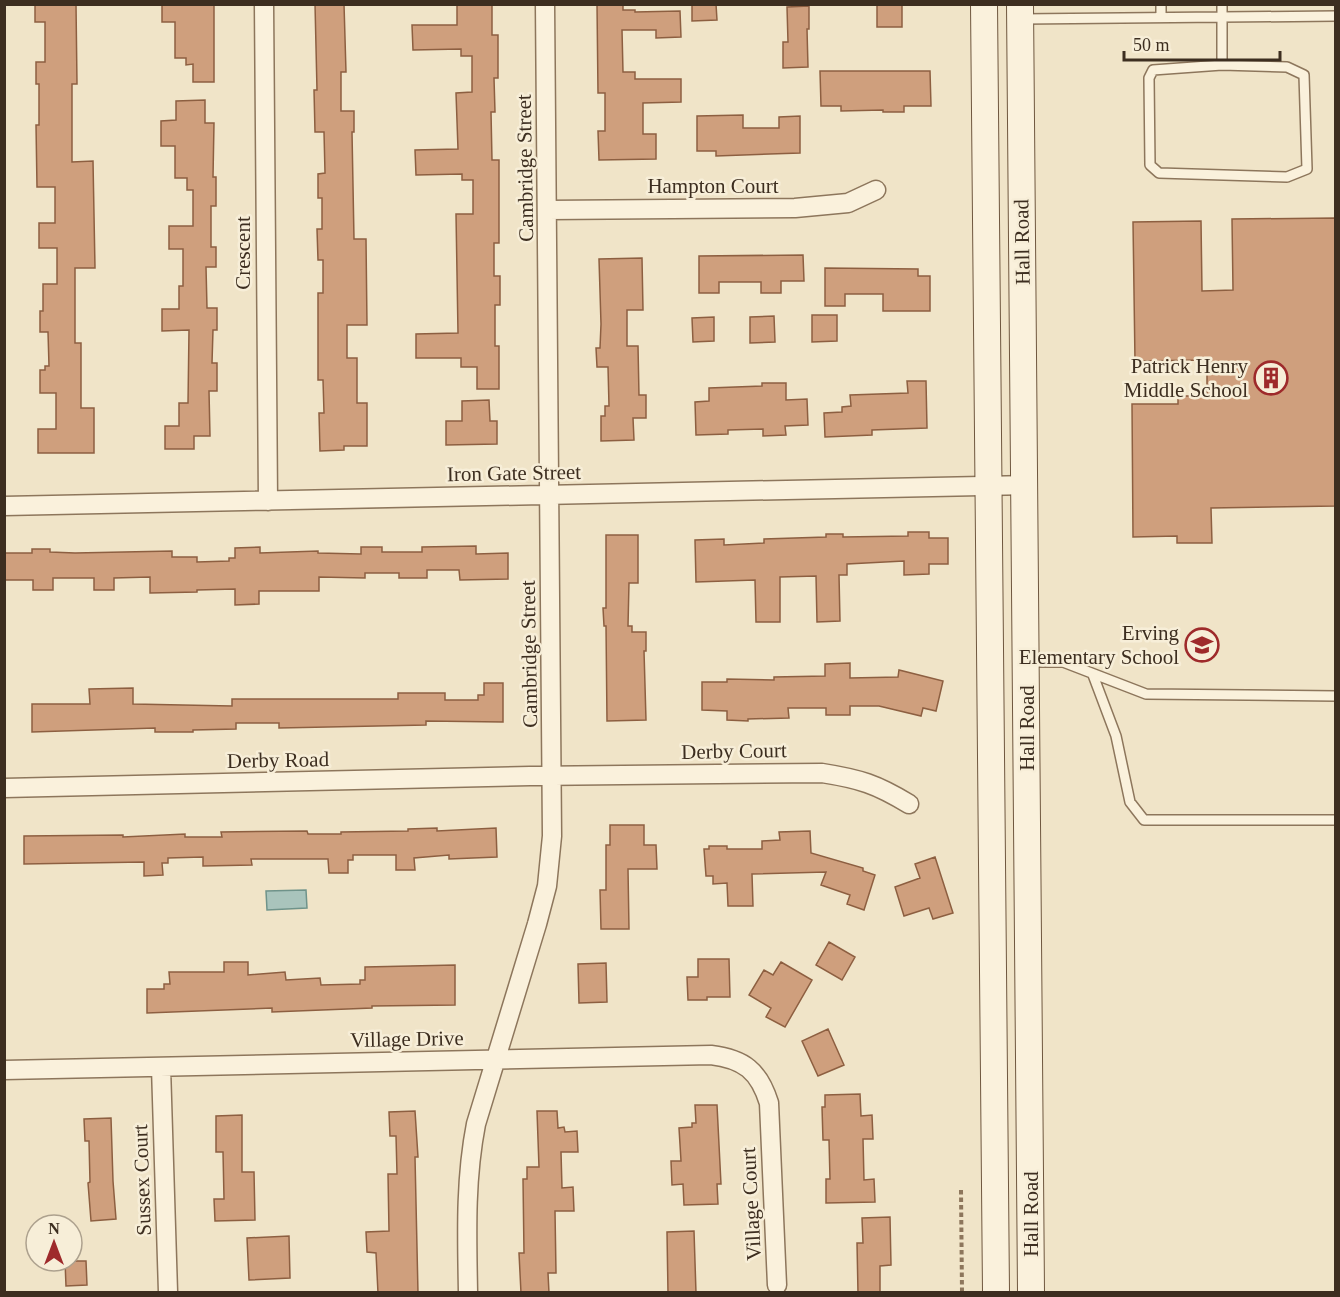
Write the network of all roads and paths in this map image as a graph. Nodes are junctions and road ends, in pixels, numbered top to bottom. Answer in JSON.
{"nodes":[{"id":1,"x":264,"y":4,"type":"edge"},
{"id":2,"x":545,"y":4,"type":"edge"},
{"id":3,"x":1161,"y":4,"type":"edge"},
{"id":4,"x":1222,"y":4,"type":"edge"},
{"id":5,"x":985,"y":12,"type":"edge"},
{"id":6,"x":1020,"y":12,"type":"edge"},
{"id":7,"x":1222,"y":16,"type":"junction"},
{"id":8,"x":1335,"y":16,"type":"edge"},
{"id":9,"x":1161,"y":17,"type":"junction"},
{"id":10,"x":1222,"y":65,"type":"junction"},
{"id":11,"x":876,"y":190,"type":"dead end"},
{"id":12,"x":548,"y":210,"type":"junction"},
{"id":13,"x":1024,"y":485,"type":"junction"},
{"id":14,"x":989,"y":486,"type":"junction"},
{"id":15,"x":550,"y":494,"type":"junction"},
{"id":16,"x":268,"y":501,"type":"junction"},
{"id":17,"x":4,"y":506,"type":"edge"},
{"id":18,"x":991,"y":662,"type":"junction"},
{"id":19,"x":1026,"y":662,"type":"junction"},
{"id":20,"x":1093,"y":675,"type":"junction"},
{"id":21,"x":1335,"y":696,"type":"edge"},
{"id":22,"x":553,"y":776,"type":"junction"},
{"id":23,"x":4,"y":788,"type":"edge"},
{"id":24,"x":909,"y":804,"type":"dead end"},
{"id":25,"x":1335,"y":820,"type":"edge"},
{"id":26,"x":495,"y":1059,"type":"junction"},
{"id":27,"x":161,"y":1066,"type":"junction"},
{"id":28,"x":4,"y":1070,"type":"edge"},
{"id":29,"x":770,"y":1121,"type":"joint"},
{"id":30,"x":961,"y":1190,"type":"dead end"},
{"id":31,"x":777,"y":1285,"type":"dead end"},
{"id":32,"x":168,"y":1293,"type":"edge"},
{"id":33,"x":468,"y":1293,"type":"edge"},
{"id":34,"x":962,"y":1293,"type":"edge"},
{"id":35,"x":996,"y":1293,"type":"edge"},
{"id":36,"x":1031,"y":1293,"type":"edge"}],
"edges":[{"from":1,"to":16,"type":"street","name":"Crescent"},
{"from":2,"to":12,"type":"street","name":"Cambridge Street"},
{"from":3,"to":9,"type":"lane"},
{"from":4,"to":7,"type":"lane"},
{"from":5,"to":6,"type":"street","name":"Hall Road"},
{"from":5,"to":14,"type":"street","name":"Hall Road"},
{"from":6,"to":9,"type":"lane"},
{"from":6,"to":13,"type":"street","name":"Hall Road"},
{"from":7,"to":8,"type":"lane"},
{"from":7,"to":9,"type":"lane"},
{"from":7,"to":10,"type":"lane"},
{"from":10,"to":10,"type":"lane"},
{"from":11,"to":12,"type":"street","name":"Hampton Court"},
{"from":12,"to":15,"type":"street","name":"Cambridge Street"},
{"from":13,"to":14,"type":"street","name":"Iron Gate Street"},
{"from":13,"to":19,"type":"street","name":"Hall Road"},
{"from":14,"to":15,"type":"street","name":"Iron Gate Street"},
{"from":14,"to":18,"type":"street","name":"Hall Road"},
{"from":15,"to":16,"type":"street","name":"Iron Gate Street"},
{"from":15,"to":22,"type":"street","name":"Cambridge Street"},
{"from":16,"to":17,"type":"street","name":"Iron Gate Street"},
{"from":18,"to":19,"type":"street"},
{"from":18,"to":35,"type":"street","name":"Hall Road"},
{"from":19,"to":20,"type":"lane"},
{"from":19,"to":36,"type":"street","name":"Hall Road"},
{"from":20,"to":21,"type":"lane"},
{"from":20,"to":25,"type":"lane"},
{"from":22,"to":23,"type":"street","name":"Derby Road"},
{"from":22,"to":24,"type":"street","name":"Derby Court"},
{"from":22,"to":26,"type":"street","name":"Cambridge Street"},
{"from":26,"to":27,"type":"street","name":"Village Drive"},
{"from":26,"to":29,"type":"street","name":"Village Drive"},
{"from":26,"to":33,"type":"street","name":"Cambridge Street"},
{"from":27,"to":28,"type":"street","name":"Village Drive"},
{"from":27,"to":32,"type":"street","name":"Sussex Court"},
{"from":29,"to":31,"type":"street","name":"Village Court"},
{"from":30,"to":34,"type":"path"}]}
